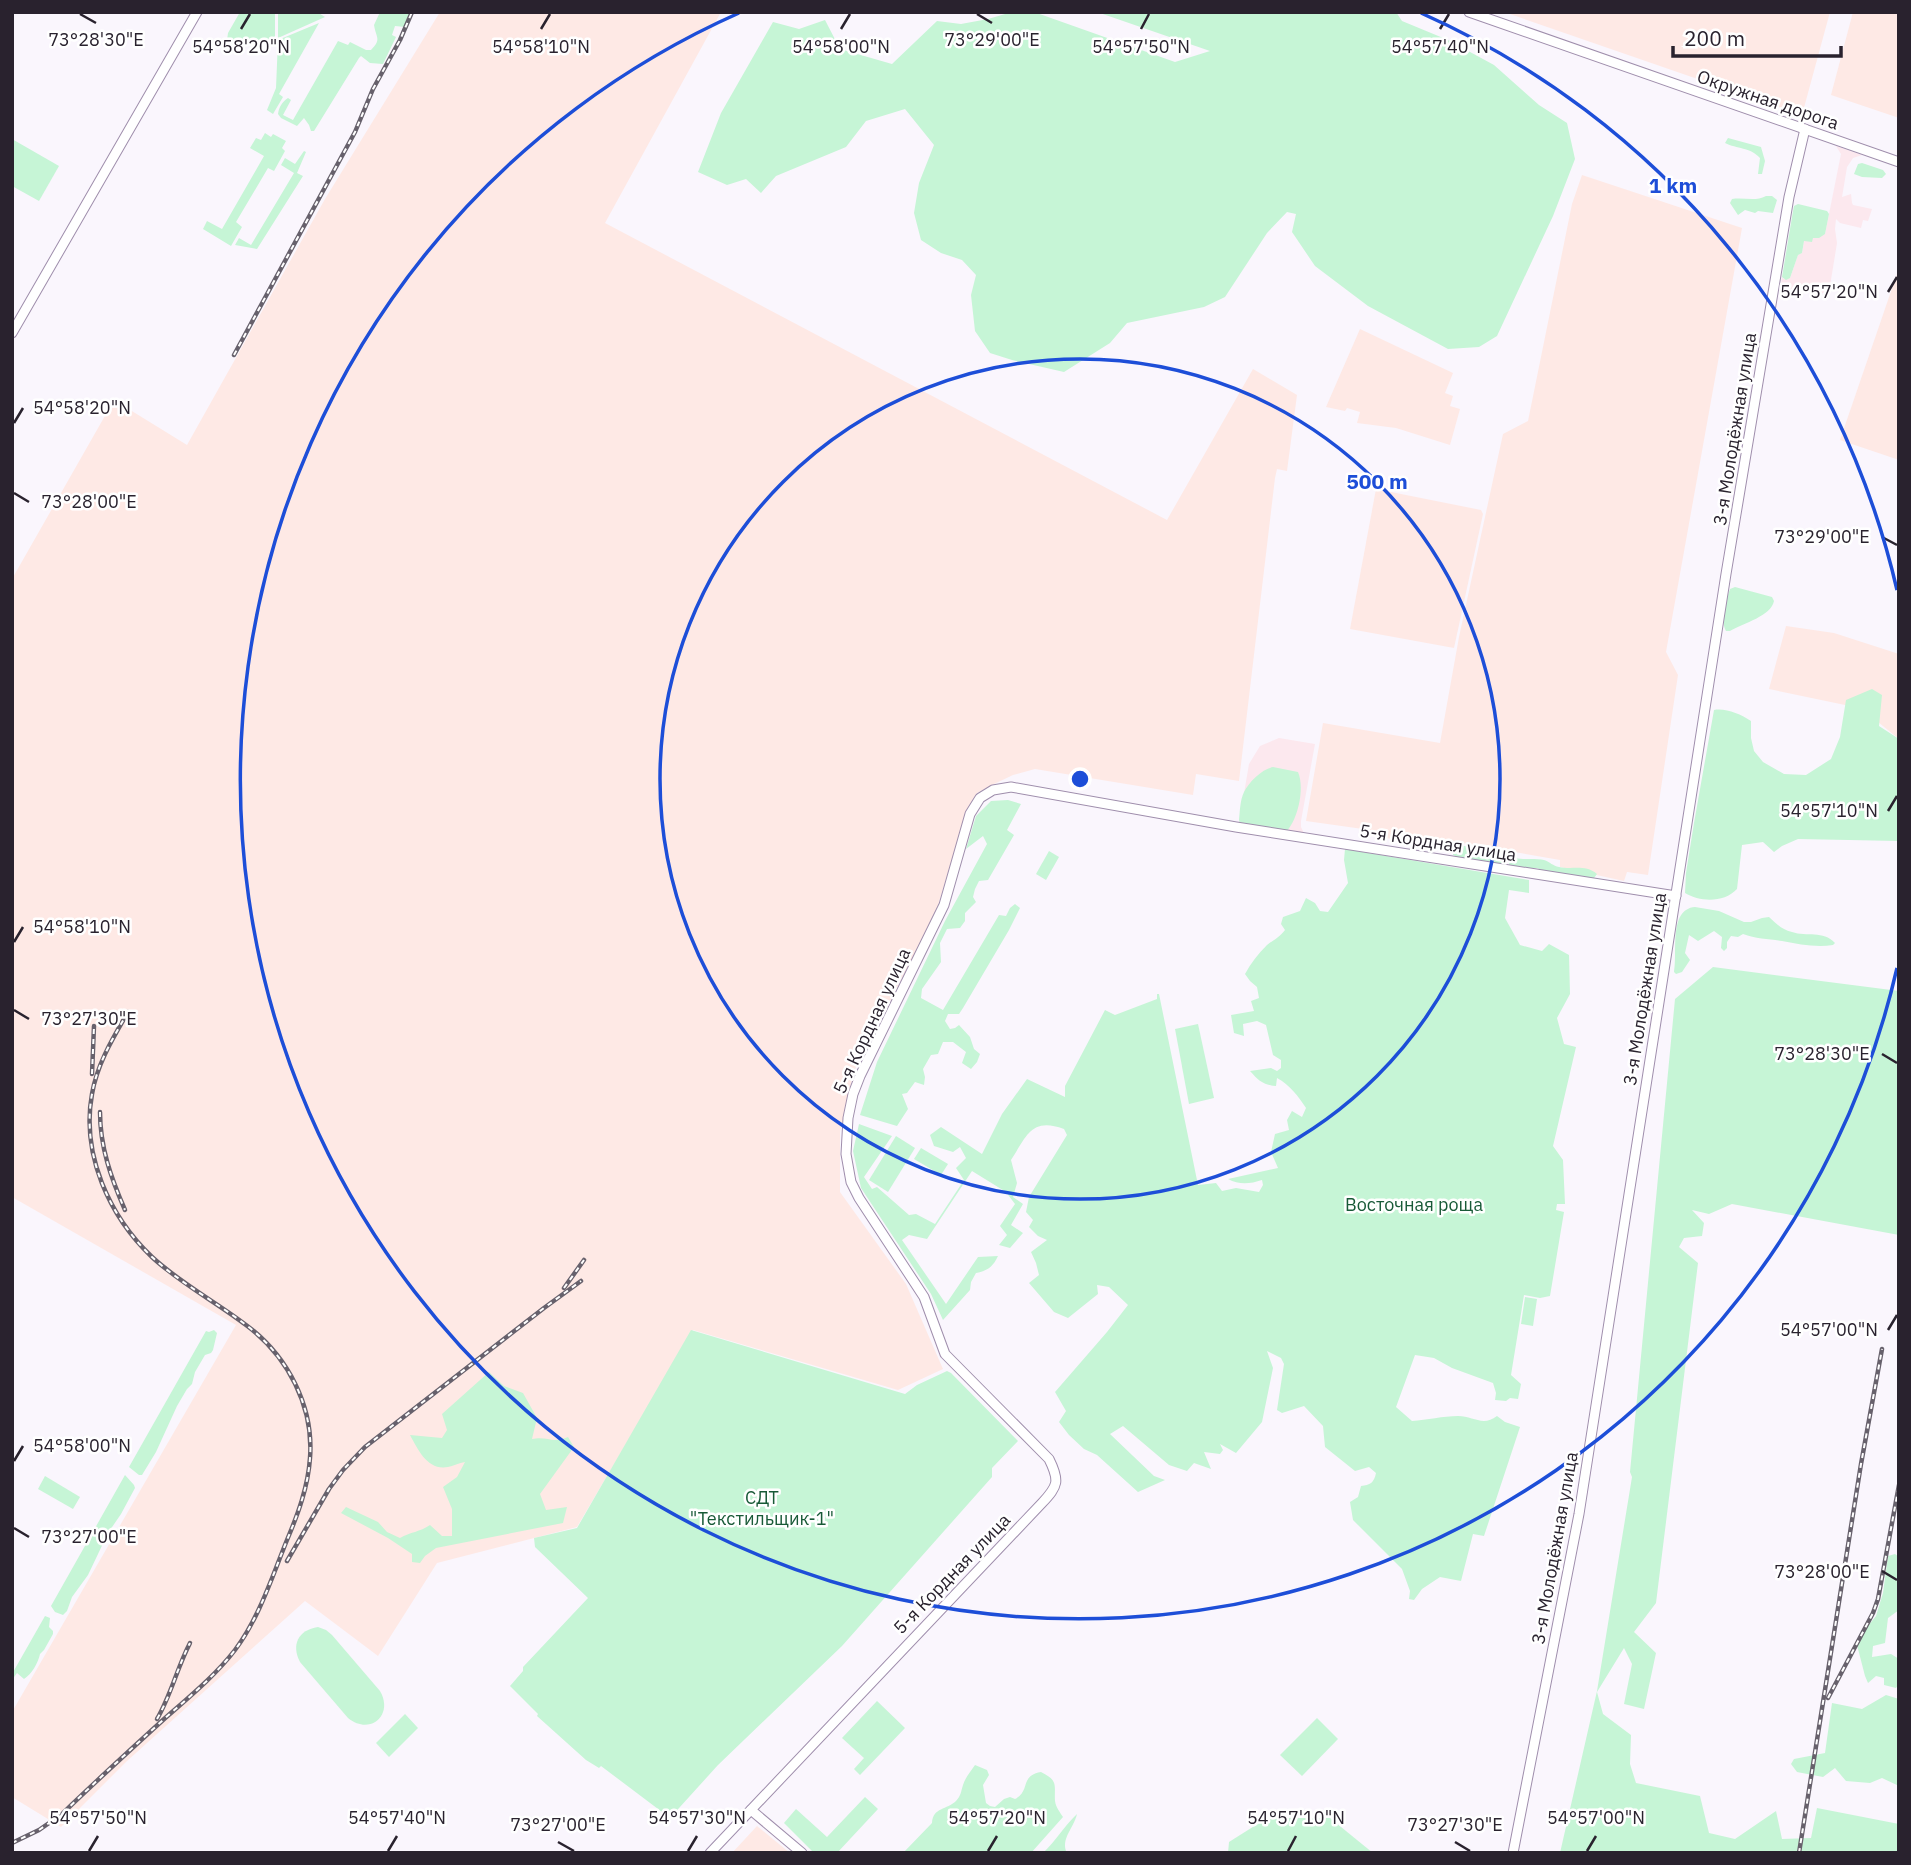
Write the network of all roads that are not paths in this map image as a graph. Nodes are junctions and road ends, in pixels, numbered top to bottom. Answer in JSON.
{"nodes":[{"id":1,"x":197,"y":12,"type":"edge"},
{"id":2,"x":1469,"y":12,"type":"edge"},
{"id":3,"x":1805,"y":129,"type":"junction"},
{"id":4,"x":1899,"y":162,"type":"edge"},
{"id":5,"x":13,"y":331,"type":"edge"},
{"id":6,"x":1676,"y":896,"type":"junction"},
{"id":7,"x":751,"y":1810,"type":"junction"},
{"id":8,"x":710,"y":1853,"type":"edge"},
{"id":9,"x":802,"y":1853,"type":"edge"},
{"id":10,"x":1513,"y":1853,"type":"edge"}],
"edges":[{"from":1,"to":5,"type":"main road"},
{"from":2,"to":3,"type":"main road","name":"Окружная дорога"},
{"from":3,"to":4,"type":"main road","name":"Окружная дорога"},
{"from":3,"to":6,"type":"main road","name":"3-я Молодёжная улица"},
{"from":6,"to":7,"type":"main road","name":"5-я Кордная улица"},
{"from":6,"to":10,"type":"main road","name":"3-я Молодёжная улица"},
{"from":7,"to":8,"type":"main road","name":"5-я Кордная улица"},
{"from":7,"to":9,"type":"main road"}]}
